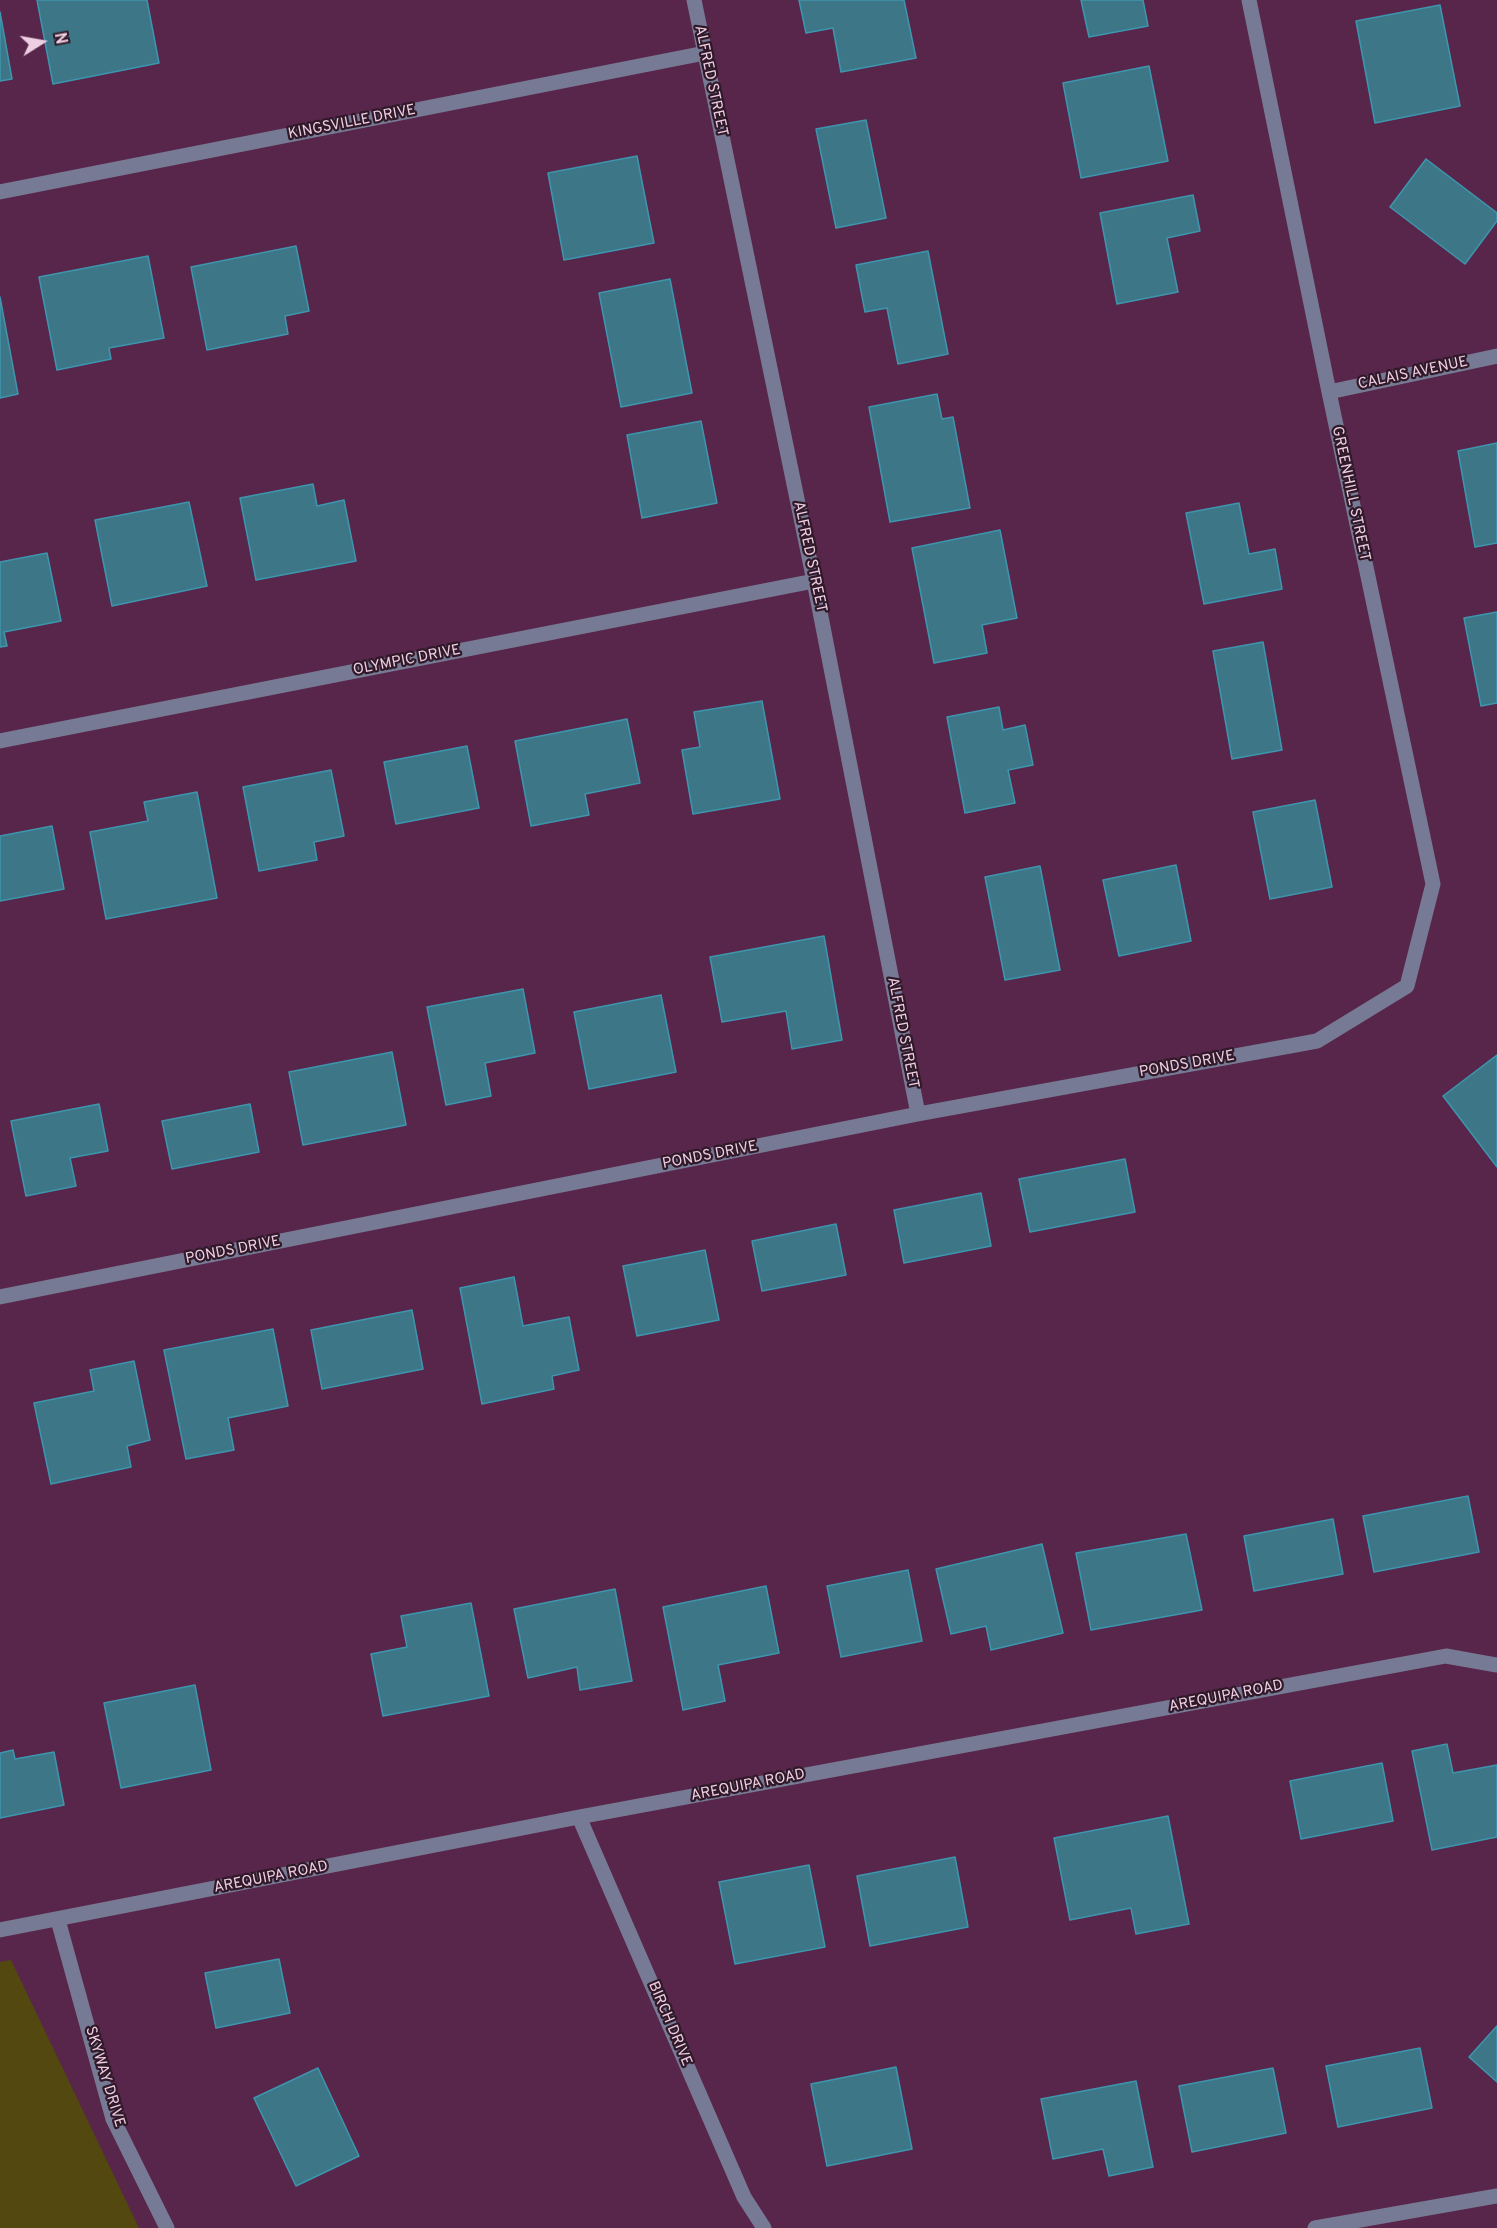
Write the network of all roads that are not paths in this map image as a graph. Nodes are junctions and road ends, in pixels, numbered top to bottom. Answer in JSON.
{"nodes":[{"id":1,"x":694,"y":0,"type":"edge"},
{"id":2,"x":1249,"y":0,"type":"edge"},
{"id":3,"x":705,"y":53,"type":"junction"},
{"id":4,"x":0,"y":192,"type":"edge"},
{"id":5,"x":1497,"y":356,"type":"edge"},
{"id":6,"x":1329,"y":392,"type":"junction"},
{"id":7,"x":814,"y":581,"type":"junction"},
{"id":8,"x":0,"y":741,"type":"edge"},
{"id":9,"x":1407,"y":986,"type":"joint"},
{"id":10,"x":918,"y":1114,"type":"junction"},
{"id":11,"x":0,"y":1297,"type":"edge"},
{"id":12,"x":1497,"y":1665,"type":"edge"},
{"id":13,"x":579,"y":1817,"type":"junction"},
{"id":14,"x":58,"y":1920,"type":"junction"},
{"id":15,"x":0,"y":1930,"type":"edge"},
{"id":16,"x":1497,"y":2196,"type":"edge"},
{"id":17,"x":167,"y":2228,"type":"edge"},
{"id":18,"x":764,"y":2228,"type":"edge"},
{"id":19,"x":1315,"y":2228,"type":"edge"}],
"edges":[{"from":1,"to":3,"type":"street","name":"ALFRED STREET"},
{"from":2,"to":6,"type":"street","name":"GREENHILL STREET"},
{"from":3,"to":4,"type":"street","name":"KINGSVILLE DRIVE"},
{"from":3,"to":7,"type":"street","name":"ALFRED STREET"},
{"from":5,"to":6,"type":"street","name":"CALAIS AVENUE"},
{"from":6,"to":9,"type":"street","name":"GREENHILL STREET"},
{"from":7,"to":8,"type":"street","name":"OLYMPIC DRIVE"},
{"from":7,"to":10,"type":"street","name":"ALFRED STREET"},
{"from":9,"to":10,"type":"street","name":"PONDS DRIVE"},
{"from":10,"to":11,"type":"street","name":"PONDS DRIVE"},
{"from":12,"to":13,"type":"street","name":"AREQUIPA ROAD"},
{"from":13,"to":14,"type":"street","name":"AREQUIPA ROAD"},
{"from":13,"to":18,"type":"street","name":"BIRCH DRIVE"},
{"from":14,"to":15,"type":"street","name":"AREQUIPA ROAD"},
{"from":14,"to":17,"type":"street","name":"SKYWAY DRIVE"},
{"from":16,"to":19,"type":"street"}]}
